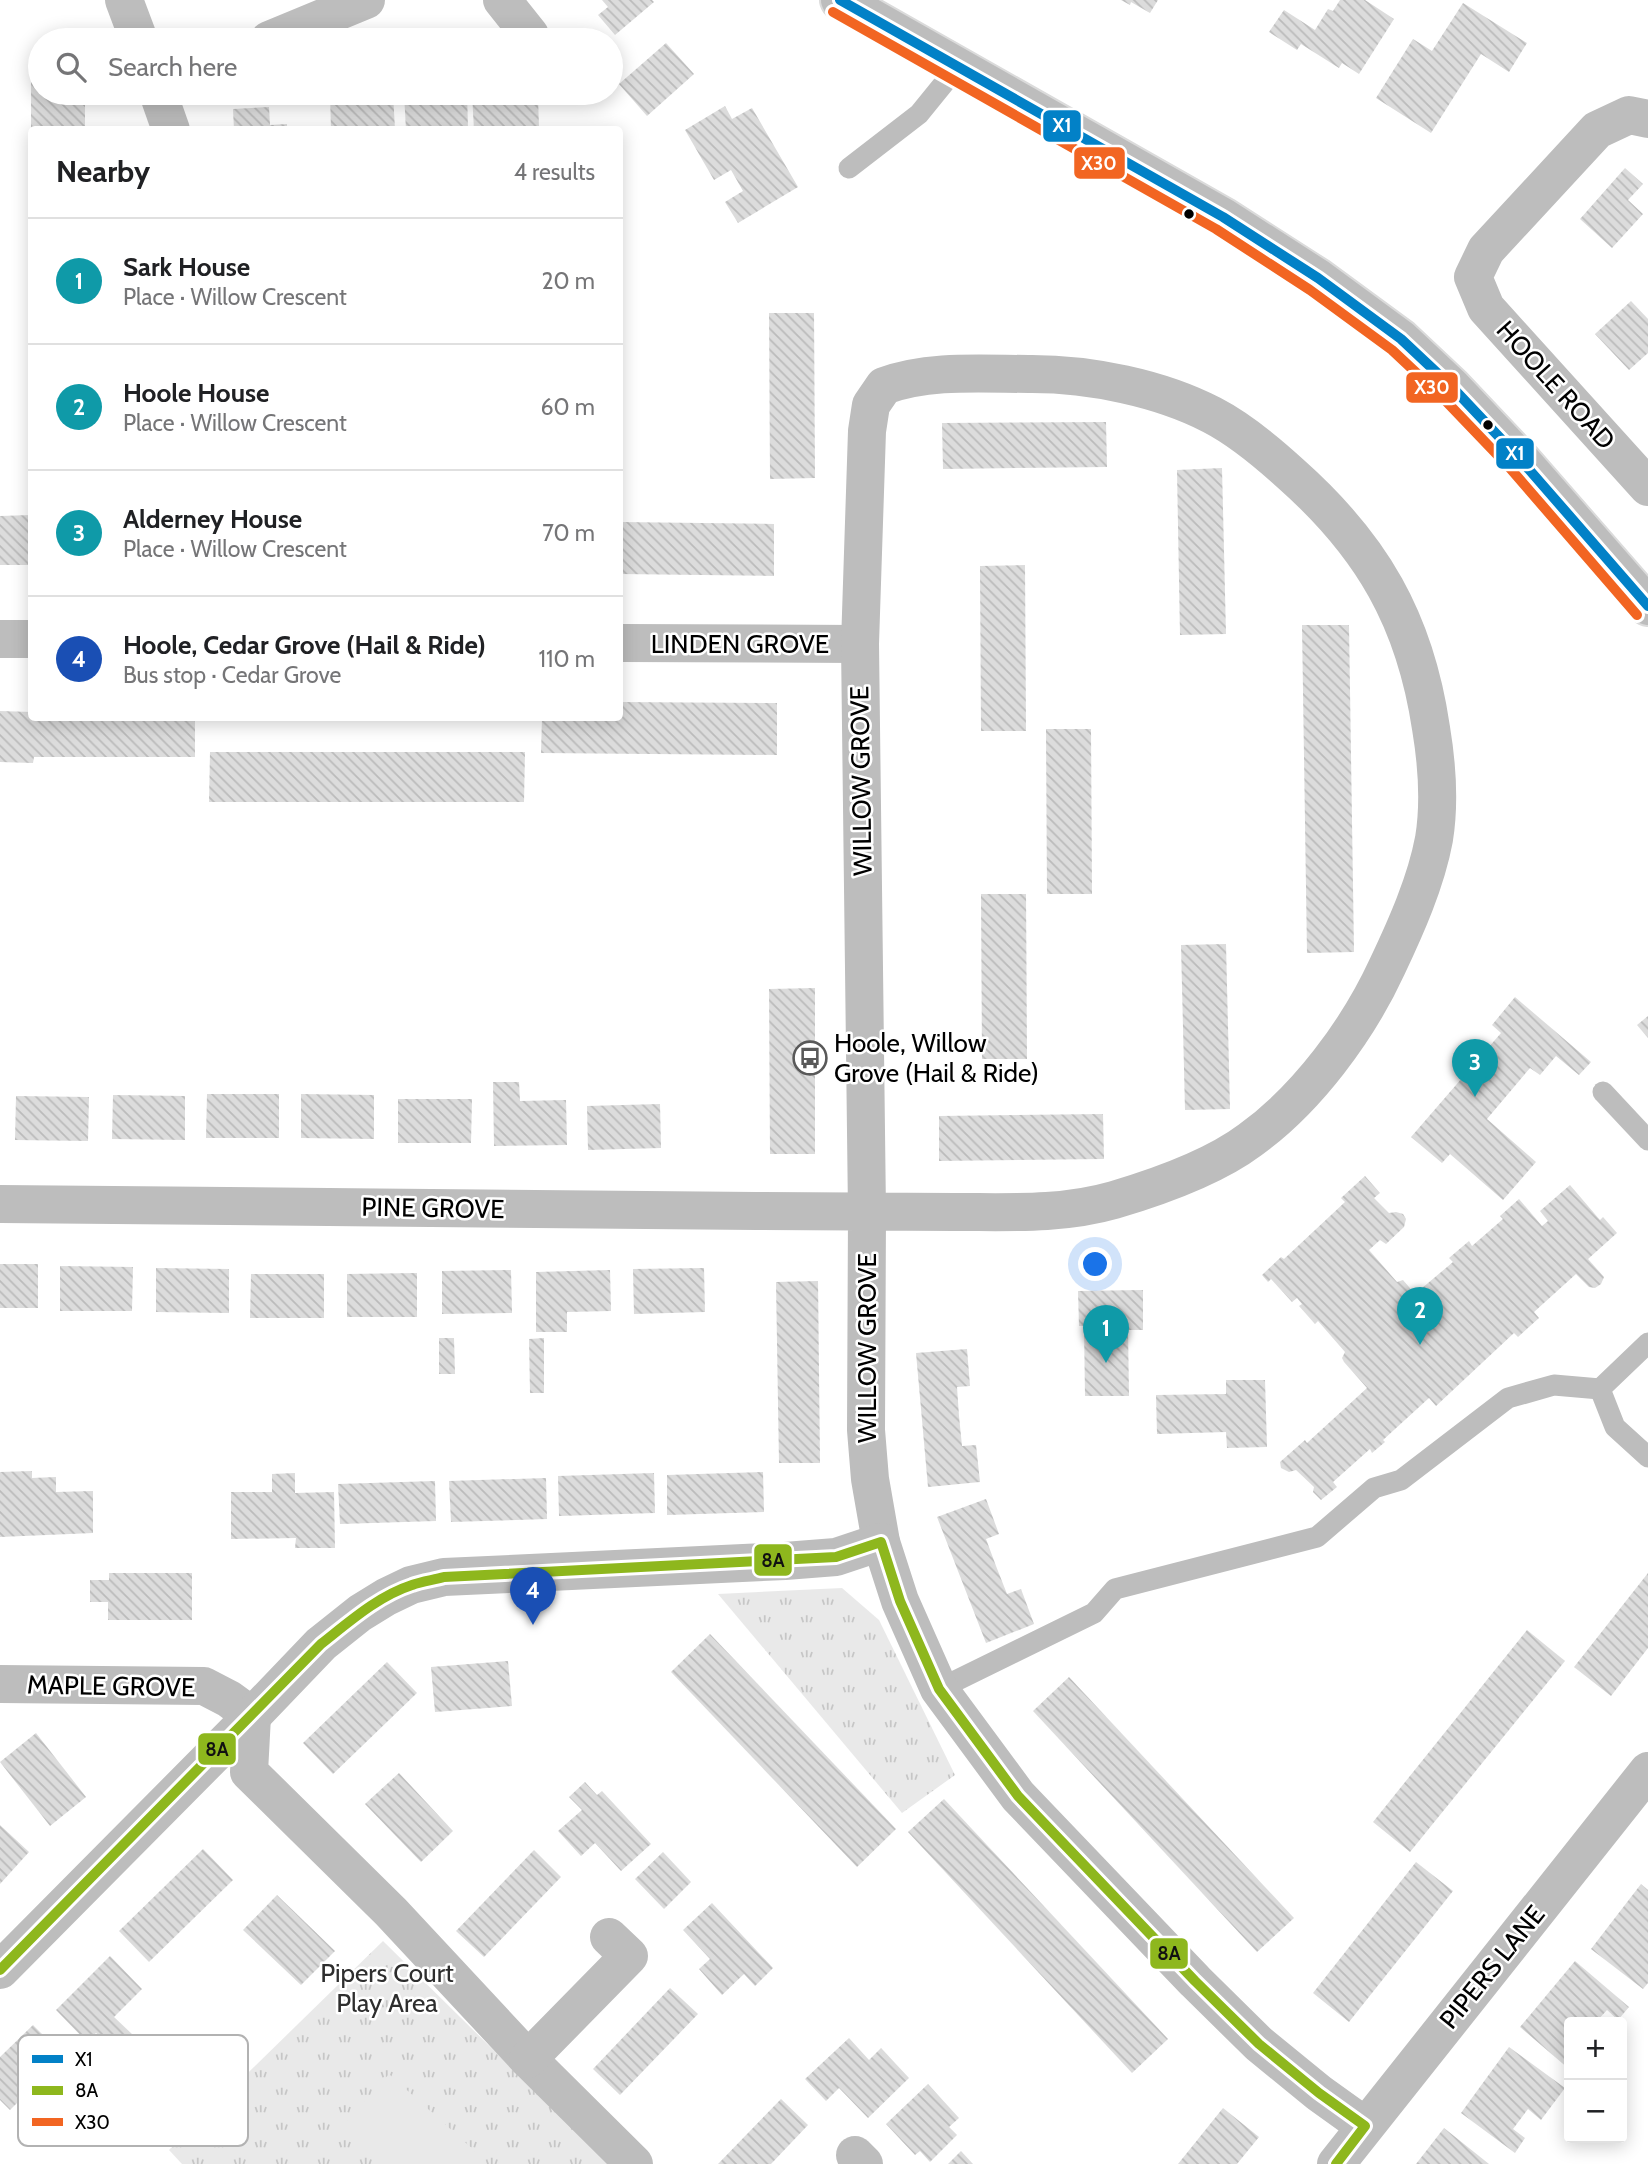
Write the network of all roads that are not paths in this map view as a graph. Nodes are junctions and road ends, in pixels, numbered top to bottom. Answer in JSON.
{"nodes":[{"id":1,"x":124,"y":0,"type":"edge"},
{"id":2,"x":366,"y":0,"type":"edge"},
{"id":3,"x":502,"y":0,"type":"edge"},
{"id":4,"x":841,"y":0,"type":"edge"},
{"id":5,"x":134,"y":28,"type":"edge"},
{"id":6,"x":298,"y":28,"type":"edge"},
{"id":7,"x":525,"y":28,"type":"edge"},
{"id":8,"x":958,"y":66,"type":"junction"},
{"id":9,"x":162,"y":105,"type":"edge"},
{"id":10,"x":1648,"y":119,"type":"edge"},
{"id":11,"x":170,"y":126,"type":"edge"},
{"id":12,"x":849,"y":168,"type":"dead end"},
{"id":13,"x":884,"y":386,"type":"joint"},
{"id":14,"x":1648,"y":487,"type":"edge"},
{"id":15,"x":1648,"y":606,"type":"edge"},
{"id":16,"x":0,"y":639,"type":"edge"},
{"id":17,"x":28,"y":639,"type":"edge"},
{"id":18,"x":623,"y":643,"type":"edge"},
{"id":19,"x":860,"y":644,"type":"junction"},
{"id":20,"x":1603,"y":1093,"type":"dead end"},
{"id":21,"x":1648,"y":1140,"type":"edge"},
{"id":22,"x":0,"y":1204,"type":"edge"},
{"id":23,"x":867,"y":1212,"type":"junction"},
{"id":24,"x":1648,"y":1343,"type":"edge"},
{"id":25,"x":1600,"y":1389,"type":"junction"},
{"id":26,"x":1648,"y":1457,"type":"edge"},
{"id":27,"x":881,"y":1542,"type":"junction"},
{"id":28,"x":0,"y":1684,"type":"edge"},
{"id":29,"x":939,"y":1689,"type":"junction"},
{"id":30,"x":252,"y":1716,"type":"junction"},
{"id":31,"x":1648,"y":1771,"type":"edge"},
{"id":32,"x":609,"y":1937,"type":"dead end"},
{"id":33,"x":0,"y":1970,"type":"edge"},
{"id":34,"x":528,"y":2059,"type":"junction"},
{"id":35,"x":1365,"y":2126,"type":"junction"},
{"id":36,"x":634,"y":2164,"type":"edge"},
{"id":37,"x":1336,"y":2164,"type":"edge"}],
"edges":[{"from":1,"to":5,"type":"main road"},
{"from":2,"to":6,"type":"main road"},
{"from":3,"to":7,"type":"main road"},
{"from":4,"to":8,"type":"main road"},
{"from":8,"to":12,"type":"lane"},
{"from":8,"to":15,"type":"main road"},
{"from":9,"to":11,"type":"main road"},
{"from":10,"to":14,"type":"main road","name":"HOOLE ROAD"},
{"from":13,"to":19,"type":"main road","name":"WILLOW GROVE"},
{"from":13,"to":23,"type":"main road","name":"PINE GROVE"},
{"from":16,"to":17,"type":"main road"},
{"from":18,"to":19,"type":"main road","name":"LINDEN GROVE"},
{"from":19,"to":23,"type":"main road","name":"WILLOW GROVE"},
{"from":20,"to":21,"type":"lane"},
{"from":22,"to":23,"type":"main road","name":"PINE GROVE"},
{"from":23,"to":27,"type":"main road","name":"WILLOW GROVE"},
{"from":24,"to":25,"type":"lane"},
{"from":25,"to":26,"type":"lane"},
{"from":25,"to":29,"type":"lane"},
{"from":27,"to":29,"type":"main road","name":"WILLOW GROVE"},
{"from":27,"to":30,"type":"main road"},
{"from":28,"to":30,"type":"main road","name":"MAPLE GROVE"},
{"from":29,"to":35,"type":"main road","name":"WILLOW GROVE"},
{"from":30,"to":33,"type":"main road"},
{"from":30,"to":34,"type":"main road"},
{"from":31,"to":35,"type":"main road","name":"PIPERS LANE"},
{"from":32,"to":34,"type":"main road"},
{"from":34,"to":36,"type":"main road"},
{"from":35,"to":37,"type":"main road","name":"PIPERS LANE"}]}
